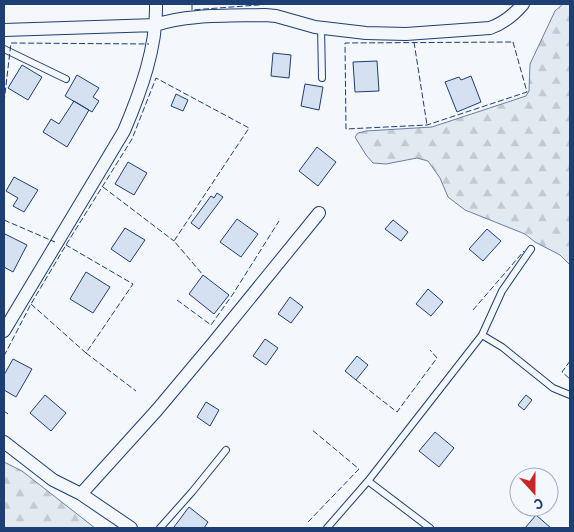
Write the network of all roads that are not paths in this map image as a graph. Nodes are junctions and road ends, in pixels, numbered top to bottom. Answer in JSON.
{"nodes":[{"id":1,"x":156,"y":4,"type":"edge"},
{"id":2,"x":516,"y":7,"type":"edge"},
{"id":3,"x":156,"y":25,"type":"junction"},
{"id":4,"x":321,"y":27,"type":"junction"},
{"id":5,"x":4,"y":30,"type":"edge"},
{"id":6,"x":4,"y":49,"type":"edge"},
{"id":7,"x":322,"y":78,"type":"dead end"},
{"id":8,"x":66,"y":79,"type":"dead end"},
{"id":9,"x":319,"y":213,"type":"dead end"},
{"id":10,"x":531,"y":249,"type":"dead end"},
{"id":11,"x":4,"y":332,"type":"edge"},
{"id":12,"x":482,"y":336,"type":"junction"},
{"id":13,"x":570,"y":395,"type":"edge"},
{"id":14,"x":4,"y":442,"type":"edge"},
{"id":15,"x":226,"y":450,"type":"dead end"},
{"id":16,"x":368,"y":481,"type":"junction"},
{"id":17,"x":81,"y":494,"type":"junction"},
{"id":18,"x":130,"y":528,"type":"edge"},
{"id":19,"x":160,"y":528,"type":"edge"},
{"id":20,"x":327,"y":528,"type":"edge"},
{"id":21,"x":430,"y":528,"type":"edge"}],
"edges":[{"from":1,"to":3,"type":"street"},
{"from":2,"to":4,"type":"street"},
{"from":3,"to":4,"type":"street"},
{"from":3,"to":5,"type":"street"},
{"from":3,"to":11,"type":"street"},
{"from":4,"to":7,"type":"lane"},
{"from":6,"to":8,"type":"lane"},
{"from":9,"to":17,"type":"street"},
{"from":10,"to":12,"type":"lane"},
{"from":12,"to":13,"type":"lane"},
{"from":12,"to":16,"type":"lane"},
{"from":14,"to":17,"type":"street"},
{"from":15,"to":19,"type":"lane"},
{"from":16,"to":20,"type":"lane"},
{"from":16,"to":21,"type":"lane"},
{"from":17,"to":18,"type":"street"}]}
